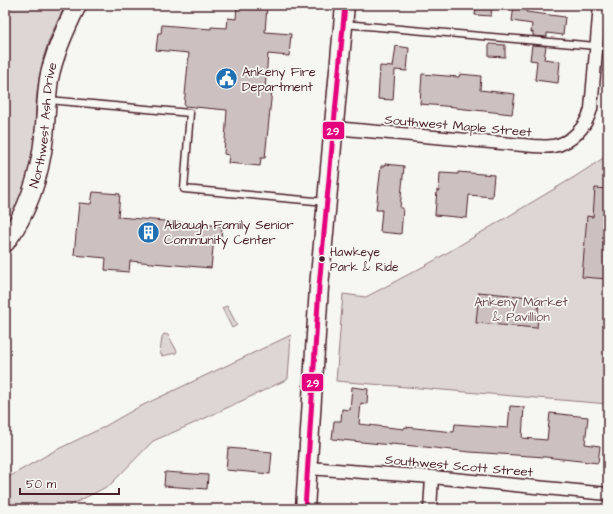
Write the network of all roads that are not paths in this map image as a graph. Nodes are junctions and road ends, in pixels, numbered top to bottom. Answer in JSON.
{"nodes":[{"id":1,"x":77,"y":5,"type":"edge"},
{"id":2,"x":345,"y":5,"type":"edge"},
{"id":3,"x":600,"y":5,"type":"edge"},
{"id":4,"x":343,"y":24,"type":"junction"},
{"id":5,"x":596,"y":46,"type":"junction"},
{"id":6,"x":47,"y":100,"type":"junction"},
{"id":7,"x":334,"y":128,"type":"junction"},
{"id":8,"x":326,"y":203,"type":"junction"},
{"id":9,"x":5,"y":243,"type":"edge"},
{"id":10,"x":308,"y":468,"type":"junction"},
{"id":11,"x":432,"y":477,"type":"junction"},
{"id":12,"x":608,"y":494,"type":"edge"},
{"id":13,"x":305,"y":509,"type":"edge"},
{"id":14,"x":430,"y":509,"type":"edge"}],
"edges":[{"from":1,"to":6,"type":"main road","name":"Northwest Ash Drive"},
{"from":2,"to":4,"type":"main road"},
{"from":3,"to":5,"type":"street"},
{"from":4,"to":5,"type":"lane"},
{"from":4,"to":7,"type":"main road"},
{"from":5,"to":7,"type":"street","name":"Southwest Maple Street"},
{"from":6,"to":8,"type":"lane"},
{"from":6,"to":9,"type":"main road","name":"Northwest Ash Drive"},
{"from":7,"to":8,"type":"main road"},
{"from":8,"to":10,"type":"main road"},
{"from":10,"to":11,"type":"street","name":"Southwest Scott Street"},
{"from":10,"to":13,"type":"main road"},
{"from":11,"to":12,"type":"street","name":"Southwest Scott Street"},
{"from":11,"to":14,"type":"street"}]}
